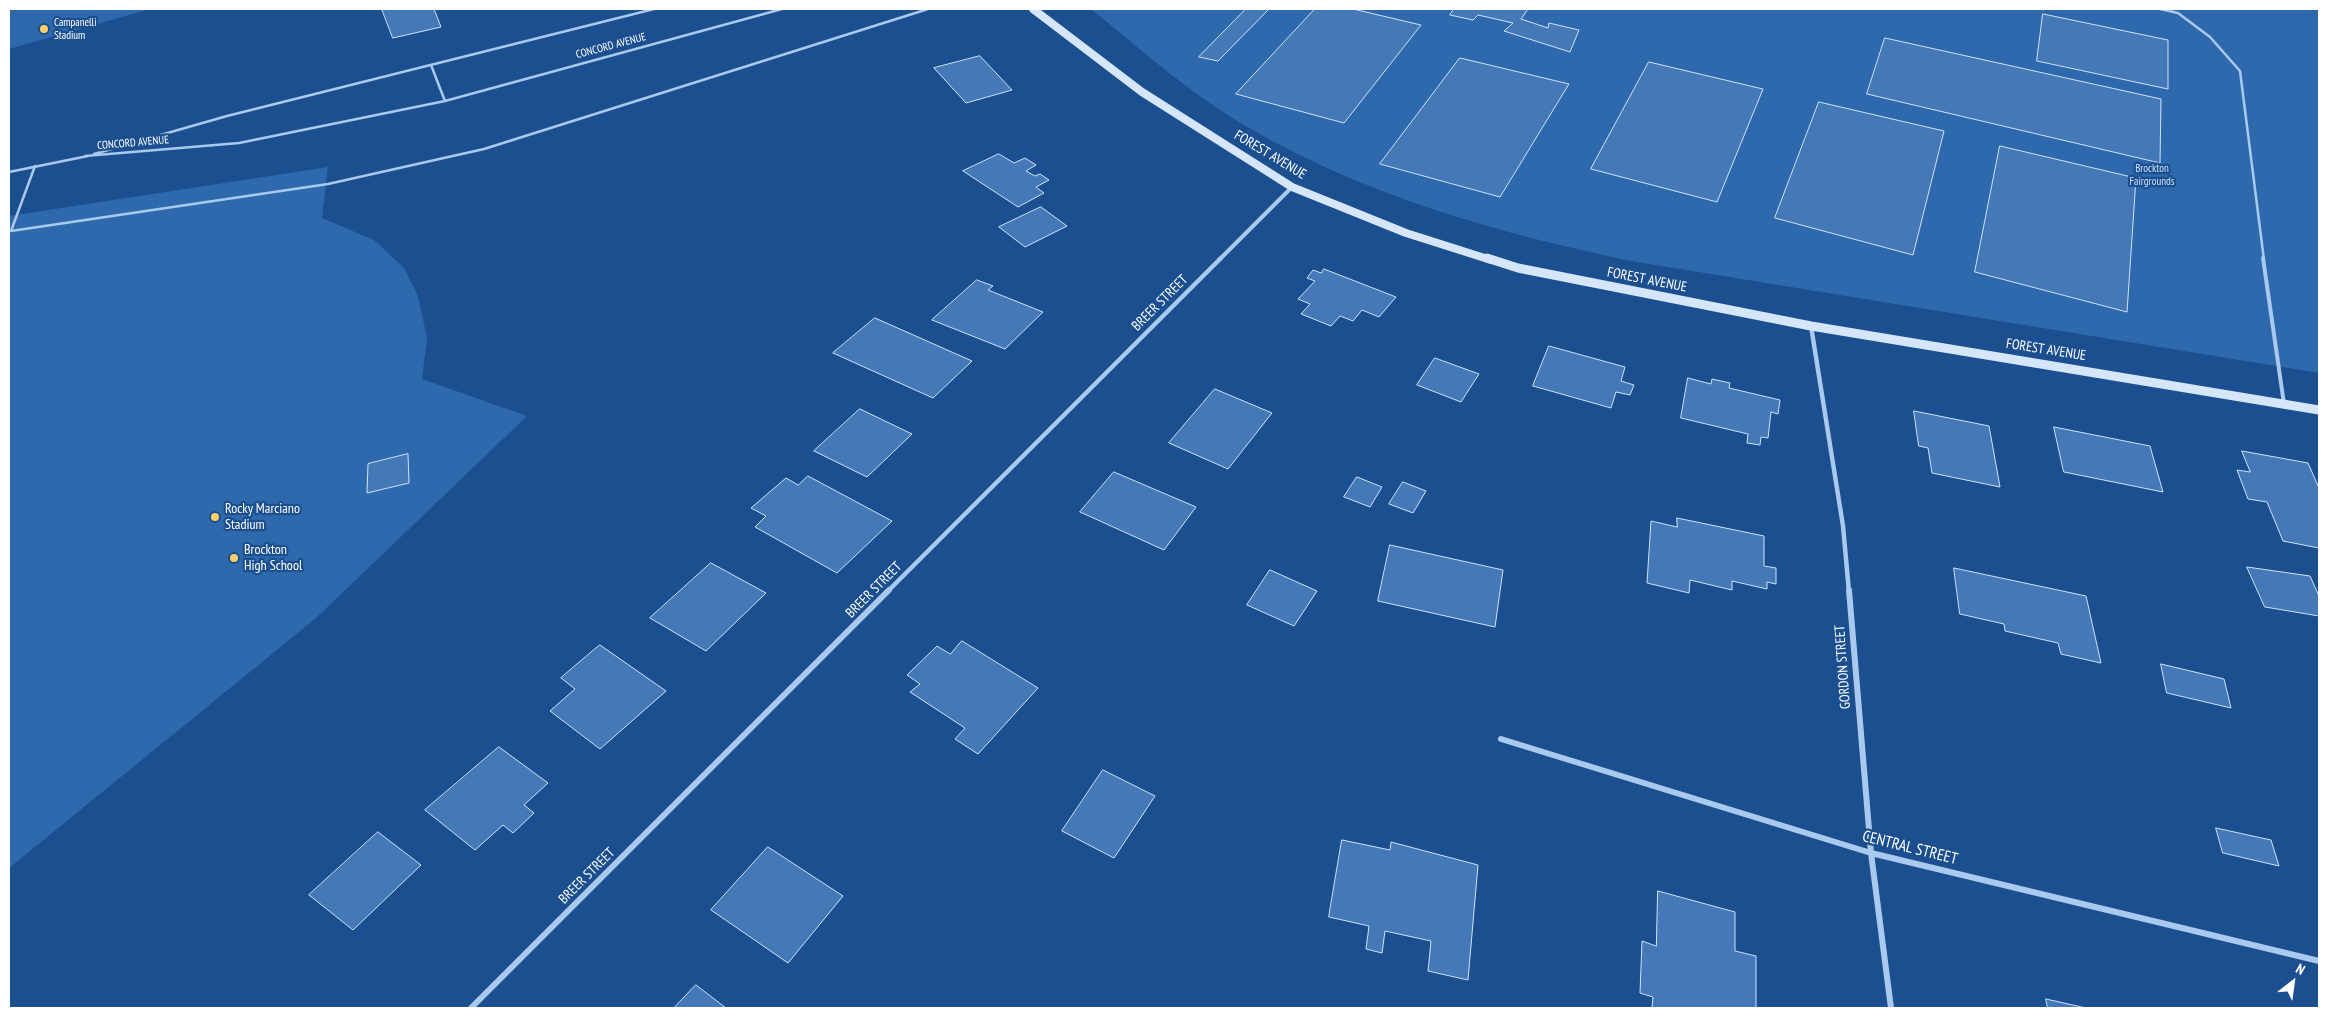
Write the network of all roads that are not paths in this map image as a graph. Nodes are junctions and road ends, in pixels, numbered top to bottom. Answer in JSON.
{"nodes":[{"id":1,"x":654,"y":9,"type":"edge"},
{"id":2,"x":782,"y":9,"type":"edge"},
{"id":3,"x":928,"y":9,"type":"edge"},
{"id":4,"x":1033,"y":9,"type":"edge"},
{"id":5,"x":2160,"y":9,"type":"edge"},
{"id":6,"x":432,"y":65,"type":"junction"},
{"id":7,"x":445,"y":100,"type":"junction"},
{"id":8,"x":85,"y":156,"type":"junction"},
{"id":9,"x":35,"y":166,"type":"junction"},
{"id":10,"x":9,"y":172,"type":"edge"},
{"id":11,"x":1292,"y":187,"type":"junction"},
{"id":12,"x":1811,"y":326,"type":"junction"},
{"id":13,"x":2284,"y":404,"type":"junction"},
{"id":14,"x":2319,"y":410,"type":"edge"},
{"id":15,"x":1501,"y":739,"type":"dead end"},
{"id":16,"x":1871,"y":853,"type":"junction"},
{"id":17,"x":2319,"y":960,"type":"edge"},
{"id":18,"x":471,"y":1008,"type":"edge"},
{"id":19,"x":1891,"y":1008,"type":"edge"}],
"edges":[{"from":1,"to":6,"type":"lane","name":"CONCORD AVENUE"},
{"from":2,"to":7,"type":"lane","name":"CONCORD AVENUE"},
{"from":3,"to":9,"type":"lane"},
{"from":4,"to":11,"type":"street","name":"FOREST AVENUE"},
{"from":5,"to":13,"type":"lane"},
{"from":6,"to":7,"type":"lane"},
{"from":6,"to":8,"type":"lane","name":"CONCORD AVENUE"},
{"from":7,"to":8,"type":"lane","name":"CONCORD AVENUE"},
{"from":8,"to":9,"type":"lane"},
{"from":9,"to":10,"type":"lane"},
{"from":11,"to":12,"type":"street","name":"FOREST AVENUE"},
{"from":11,"to":18,"type":"street","name":"BREER STREET"},
{"from":12,"to":13,"type":"street","name":"FOREST AVENUE"},
{"from":12,"to":16,"type":"street","name":"GORDON STREET"},
{"from":13,"to":14,"type":"street","name":"FOREST AVENUE"},
{"from":15,"to":16,"type":"street","name":"CENTRAL STREET"},
{"from":16,"to":17,"type":"street","name":"CENTRAL STREET"},
{"from":16,"to":19,"type":"street","name":"GORDON STREET"}]}
